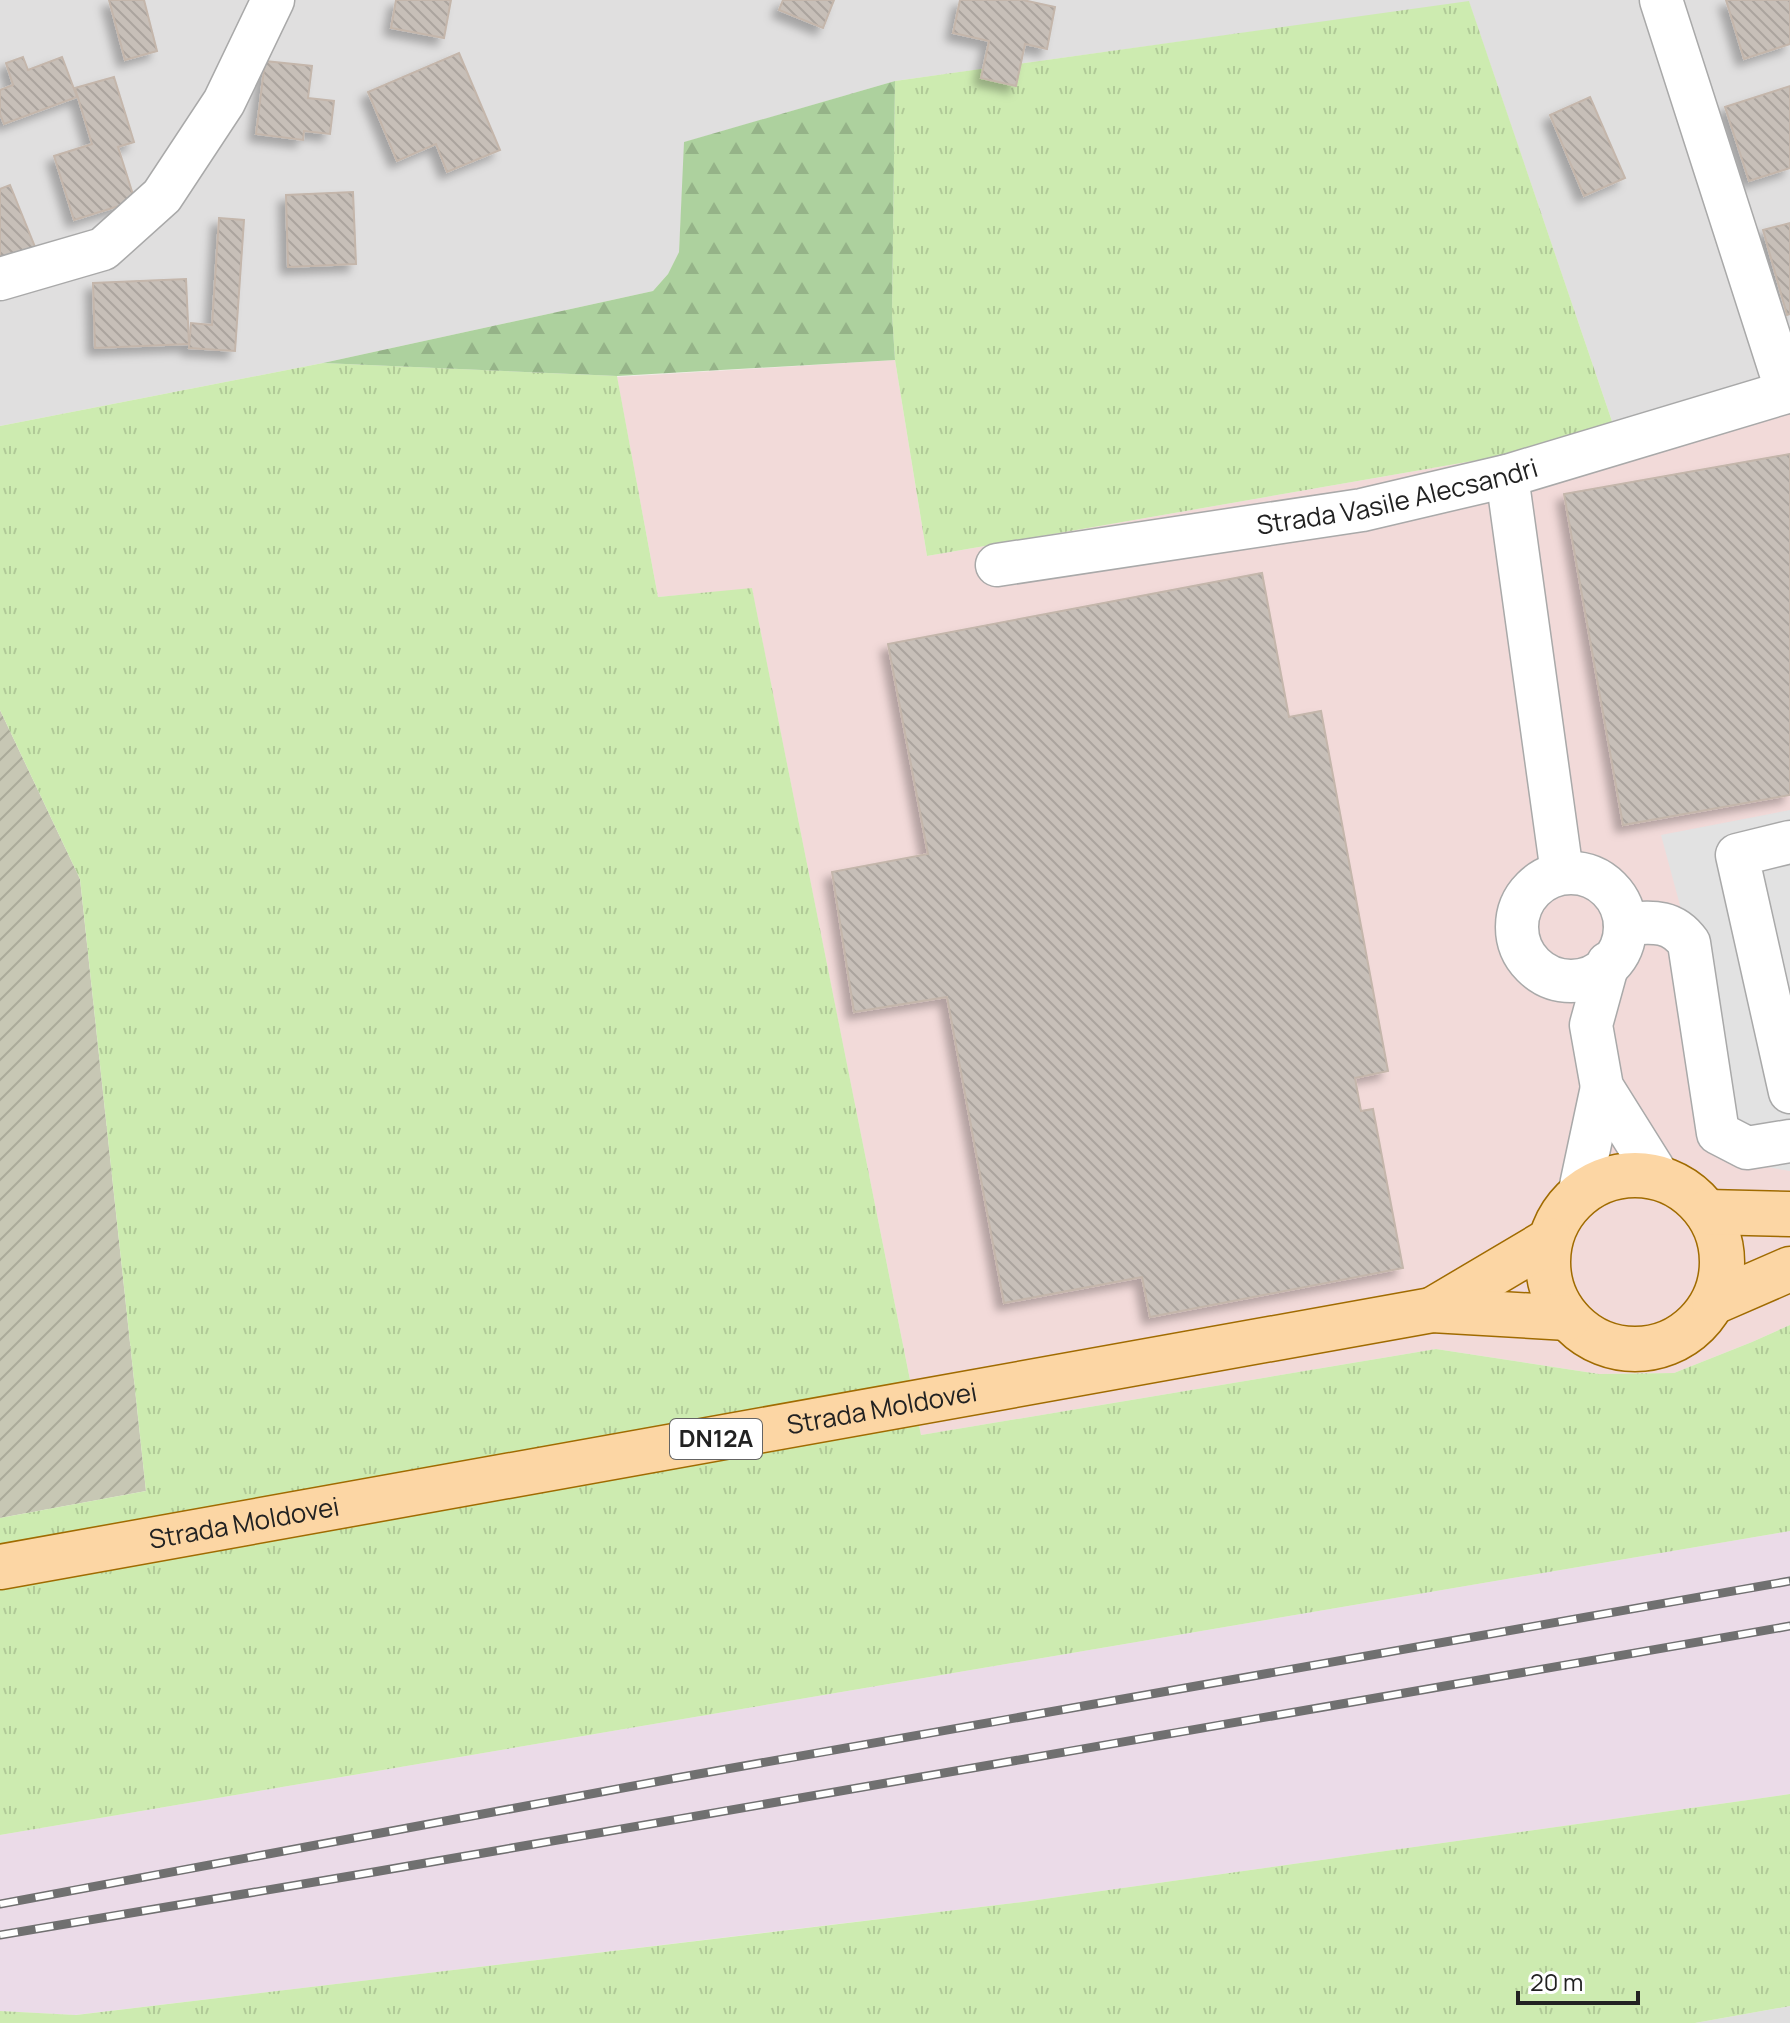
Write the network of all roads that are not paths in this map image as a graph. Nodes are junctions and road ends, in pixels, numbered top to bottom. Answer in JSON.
{"nodes":[{"id":1,"x":273,"y":0,"type":"edge"},
{"id":2,"x":1661,"y":0,"type":"edge"},
{"id":3,"x":0,"y":279,"type":"edge"},
{"id":4,"x":1788,"y":392,"type":"edge"},
{"id":5,"x":1507,"y":476,"type":"junction"},
{"id":6,"x":997,"y":565,"type":"dead end"},
{"id":7,"x":1790,"y":842,"type":"edge"},
{"id":8,"x":1562,"y":873,"type":"junction"},
{"id":9,"x":1625,"y":924,"type":"junction"},
{"id":10,"x":1608,"y":963,"type":"junction"},
{"id":11,"x":1549,"y":977,"type":"junction"},
{"id":12,"x":1591,"y":1025,"type":"junction"},
{"id":13,"x":1788,"y":1078,"type":"edge"},
{"id":14,"x":1602,"y":1087,"type":"junction"},
{"id":15,"x":1790,"y":1141,"type":"edge"},
{"id":16,"x":1659,"y":1178,"type":"junction"},
{"id":17,"x":1579,"y":1195,"type":"junction"},
{"id":18,"x":1707,"y":1212,"type":"junction"},
{"id":19,"x":1790,"y":1214,"type":"edge"},
{"id":20,"x":1550,"y":1240,"type":"junction"},
{"id":21,"x":1790,"y":1269,"type":"edge"},
{"id":22,"x":1714,"y":1302,"type":"junction"},
{"id":23,"x":1432,"y":1310,"type":"junction"},
{"id":24,"x":1568,"y":1318,"type":"junction"},
{"id":25,"x":0,"y":1567,"type":"edge"}],
"edges":[{"from":1,"to":3,"type":"street"},
{"from":2,"to":4,"type":"street","name":"Strada Vasile Alecsandri"},
{"from":4,"to":5,"type":"street","name":"Strada Vasile Alecsandri"},
{"from":5,"to":6,"type":"street","name":"Strada Vasile Alecsandri"},
{"from":5,"to":8,"type":"street"},
{"from":7,"to":13,"type":"street"},
{"from":8,"to":9,"type":"street"},
{"from":8,"to":11,"type":"street"},
{"from":9,"to":10,"type":"street"},
{"from":9,"to":15,"type":"street"},
{"from":10,"to":11,"type":"street"},
{"from":10,"to":12,"type":"street"},
{"from":11,"to":12,"type":"street"},
{"from":12,"to":14,"type":"street"},
{"from":14,"to":16,"type":"street"},
{"from":14,"to":17,"type":"street"},
{"from":16,"to":17,"type":"main road"},
{"from":16,"to":18,"type":"main road"},
{"from":17,"to":20,"type":"main road"},
{"from":18,"to":19,"type":"main road"},
{"from":18,"to":22,"type":"main road"},
{"from":20,"to":23,"type":"main road","name":"Strada Moldovei"},
{"from":20,"to":24,"type":"main road"},
{"from":21,"to":22,"type":"main road"},
{"from":22,"to":24,"type":"main road"},
{"from":23,"to":24,"type":"main road","name":"Strada Moldovei"},
{"from":23,"to":25,"type":"main road","name":"Strada Moldovei","number":"DN12A"}]}
